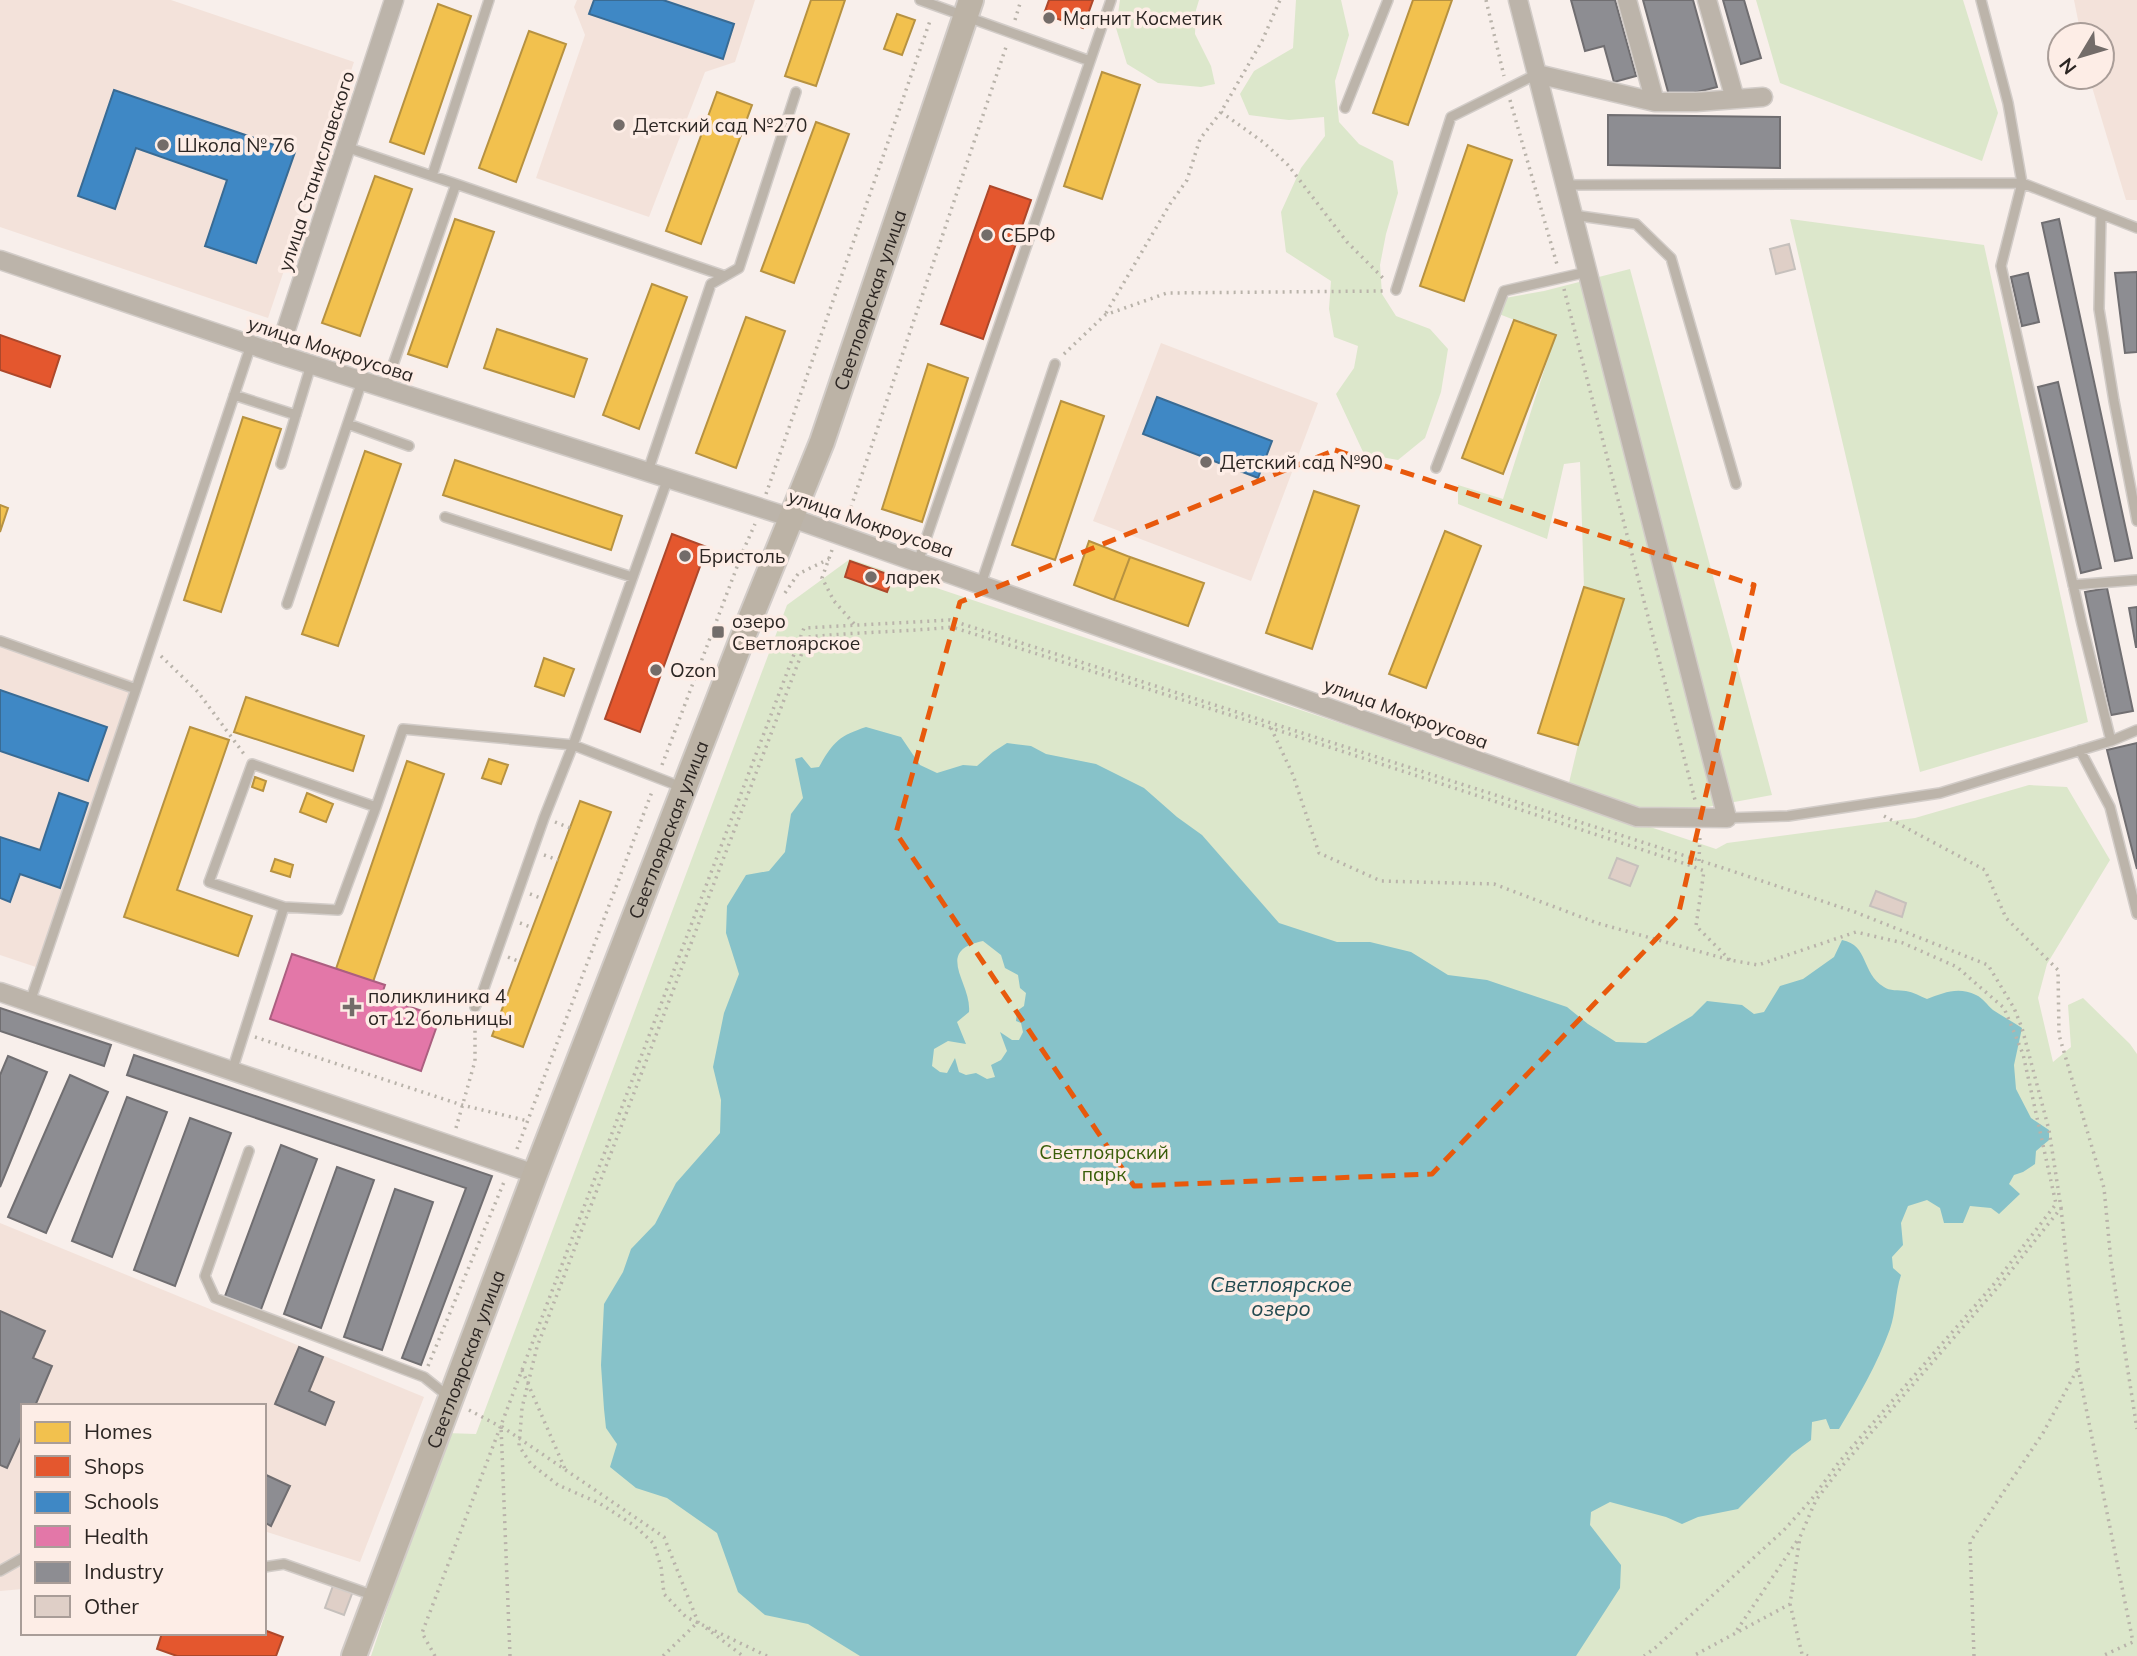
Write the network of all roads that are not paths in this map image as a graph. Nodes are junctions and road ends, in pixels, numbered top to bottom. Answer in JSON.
{"nodes":[{"id":1,"x":394,"y":0,"type":"edge"},
{"id":2,"x":489,"y":0,"type":"edge"},
{"id":3,"x":920,"y":0,"type":"edge"},
{"id":4,"x":1111,"y":0,"type":"edge"},
{"id":5,"x":1388,"y":0,"type":"edge"},
{"id":6,"x":1518,"y":0,"type":"edge"},
{"id":7,"x":1627,"y":0,"type":"edge"},
{"id":8,"x":1707,"y":0,"type":"edge"},
{"id":9,"x":1981,"y":0,"type":"edge"},
{"id":10,"x":968,"y":8,"type":"edge"},
{"id":11,"x":1090,"y":61,"type":"junction"},
{"id":12,"x":1537,"y":74,"type":"junction"},
{"id":13,"x":796,"y":92,"type":"dead end"},
{"id":14,"x":1763,"y":97,"type":"dead end"},
{"id":15,"x":1735,"y":99,"type":"junction"},
{"id":16,"x":1655,"y":102,"type":"junction"},
{"id":17,"x":1345,"y":108,"type":"dead end"},
{"id":18,"x":346,"y":147,"type":"junction"},
{"id":19,"x":432,"y":176,"type":"junction"},
{"id":20,"x":2022,"y":183,"type":"junction"},
{"id":21,"x":456,"y":184,"type":"junction"},
{"id":22,"x":1565,"y":185,"type":"junction"},
{"id":23,"x":2101,"y":214,"type":"junction"},
{"id":24,"x":1573,"y":215,"type":"junction"},
{"id":25,"x":2137,"y":228,"type":"edge"},
{"id":26,"x":0,"y":260,"type":"edge"},
{"id":27,"x":1587,"y":272,"type":"junction"},
{"id":28,"x":725,"y":276,"type":"junction"},
{"id":29,"x":1396,"y":290,"type":"road end"},
{"id":30,"x":251,"y":345,"type":"junction"},
{"id":31,"x":278,"y":355,"type":"junction"},
{"id":32,"x":1055,"y":364,"type":"road end"},
{"id":33,"x":311,"y":365,"type":"junction"},
{"id":34,"x":362,"y":381,"type":"junction"},
{"id":35,"x":384,"y":388,"type":"junction"},
{"id":36,"x":234,"y":395,"type":"junction"},
{"id":37,"x":296,"y":415,"type":"junction"},
{"id":38,"x":348,"y":424,"type":"junction"},
{"id":39,"x":409,"y":446,"type":"dead end"},
{"id":40,"x":281,"y":464,"type":"dead end"},
{"id":41,"x":1436,"y":468,"type":"dead end"},
{"id":42,"x":648,"y":471,"type":"junction"},
{"id":43,"x":668,"y":478,"type":"junction"},
{"id":44,"x":1736,"y":484,"type":"dead end"},
{"id":45,"x":445,"y":517,"type":"dead end"},
{"id":46,"x":792,"y":518,"type":"junction"},
{"id":47,"x":2137,"y":521,"type":"edge"},
{"id":48,"x":918,"y":562,"type":"junction"},
{"id":49,"x":632,"y":577,"type":"junction"},
{"id":50,"x":2137,"y":580,"type":"edge"},
{"id":51,"x":981,"y":584,"type":"junction"},
{"id":52,"x":2073,"y":584,"type":"junction"},
{"id":53,"x":287,"y":604,"type":"dead end"},
{"id":54,"x":0,"y":641,"type":"edge"},
{"id":55,"x":136,"y":689,"type":"junction"},
{"id":56,"x":2137,"y":730,"type":"edge"},
{"id":57,"x":2111,"y":741,"type":"junction"},
{"id":58,"x":573,"y":745,"type":"junction"},
{"id":59,"x":2080,"y":750,"type":"junction"},
{"id":60,"x":685,"y":788,"type":"junction"},
{"id":61,"x":376,"y":807,"type":"junction"},
{"id":62,"x":1727,"y":818,"type":"junction"},
{"id":63,"x":284,"y":907,"type":"junction"},
{"id":64,"x":2137,"y":914,"type":"edge"},
{"id":65,"x":0,"y":992,"type":"edge"},
{"id":66,"x":30,"y":1002,"type":"junction"},
{"id":67,"x":475,"y":1007,"type":"road end"},
{"id":68,"x":232,"y":1071,"type":"junction"},
{"id":69,"x":248,"y":1151,"type":"dead end"},
{"id":70,"x":535,"y":1174,"type":"junction"},
{"id":71,"x":459,"y":1404,"type":"junction"},
{"id":72,"x":21,"y":1559,"type":"edge"},
{"id":73,"x":266,"y":1567,"type":"edge"},
{"id":74,"x":0,"y":1571,"type":"edge"},
{"id":75,"x":376,"y":1597,"type":"junction"},
{"id":76,"x":354,"y":1656,"type":"edge"}],
"edges":[{"from":1,"to":18,"type":"street","name":"улица Станиславского"},
{"from":2,"to":19,"type":"lane"},
{"from":3,"to":10,"type":"lane"},
{"from":4,"to":11,"type":"lane"},
{"from":5,"to":17,"type":"lane"},
{"from":6,"to":12,"type":"street"},
{"from":7,"to":16,"type":"street"},
{"from":8,"to":15,"type":"street"},
{"from":9,"to":20,"type":"lane"},
{"from":10,"to":11,"type":"lane"},
{"from":10,"to":46,"type":"main road","name":"Светлоярская улица"},
{"from":11,"to":48,"type":"lane"},
{"from":12,"to":16,"type":"street"},
{"from":12,"to":22,"type":"street"},
{"from":12,"to":29,"type":"lane"},
{"from":13,"to":28,"type":"lane"},
{"from":14,"to":15,"type":"street"},
{"from":15,"to":16,"type":"street"},
{"from":18,"to":19,"type":"lane"},
{"from":18,"to":31,"type":"street","name":"улица Станиславского"},
{"from":19,"to":21,"type":"lane"},
{"from":20,"to":22,"type":"lane"},
{"from":20,"to":23,"type":"lane"},
{"from":20,"to":52,"type":"lane"},
{"from":21,"to":28,"type":"lane"},
{"from":21,"to":35,"type":"lane"},
{"from":22,"to":24,"type":"street"},
{"from":23,"to":25,"type":"lane"},
{"from":23,"to":47,"type":"lane"},
{"from":24,"to":27,"type":"street"},
{"from":24,"to":44,"type":"lane"},
{"from":26,"to":30,"type":"street","name":"улица Мокроусова"},
{"from":27,"to":41,"type":"lane"},
{"from":27,"to":62,"type":"street"},
{"from":28,"to":42,"type":"lane"},
{"from":30,"to":31,"type":"street","name":"улица Мокроусова"},
{"from":30,"to":36,"type":"lane"},
{"from":31,"to":33,"type":"street","name":"улица Мокроусова"},
{"from":32,"to":51,"type":"lane"},
{"from":33,"to":34,"type":"street","name":"улица Мокроусова"},
{"from":33,"to":37,"type":"lane"},
{"from":34,"to":35,"type":"street","name":"улица Мокроусова"},
{"from":34,"to":38,"type":"lane"},
{"from":35,"to":42,"type":"street","name":"улица Мокроусова"},
{"from":36,"to":37,"type":"lane"},
{"from":36,"to":55,"type":"lane"},
{"from":37,"to":40,"type":"lane"},
{"from":38,"to":39,"type":"lane"},
{"from":38,"to":53,"type":"lane"},
{"from":42,"to":43,"type":"street","name":"улица Мокроусова"},
{"from":43,"to":46,"type":"street","name":"улица Мокроусова"},
{"from":43,"to":49,"type":"lane"},
{"from":45,"to":49,"type":"lane"},
{"from":46,"to":48,"type":"street","name":"улица Мокроусова"},
{"from":46,"to":60,"type":"main road","name":"Светлоярская улица"},
{"from":48,"to":51,"type":"street","name":"улица Мокроусова"},
{"from":49,"to":58,"type":"lane"},
{"from":50,"to":52,"type":"lane"},
{"from":51,"to":62,"type":"street","name":"улица Мокроусова"},
{"from":52,"to":57,"type":"lane"},
{"from":54,"to":55,"type":"lane"},
{"from":55,"to":66,"type":"lane"},
{"from":56,"to":57,"type":"lane"},
{"from":57,"to":59,"type":"lane"},
{"from":58,"to":60,"type":"lane"},
{"from":58,"to":61,"type":"lane"},
{"from":58,"to":67,"type":"lane"},
{"from":59,"to":62,"type":"lane"},
{"from":59,"to":64,"type":"lane"},
{"from":60,"to":70,"type":"main road","name":"Светлоярская улица"},
{"from":61,"to":63,"type":"lane"},
{"from":61,"to":63,"type":"lane"},
{"from":63,"to":68,"type":"lane"},
{"from":65,"to":66,"type":"street"},
{"from":66,"to":68,"type":"street"},
{"from":68,"to":70,"type":"street"},
{"from":69,"to":71,"type":"lane"},
{"from":70,"to":71,"type":"main road","name":"Светлоярская улица"},
{"from":71,"to":75,"type":"main road","name":"Светлоярская улица"},
{"from":72,"to":74,"type":"lane"},
{"from":73,"to":75,"type":"lane"},
{"from":75,"to":76,"type":"main road","name":"Светлоярская улица"}]}
